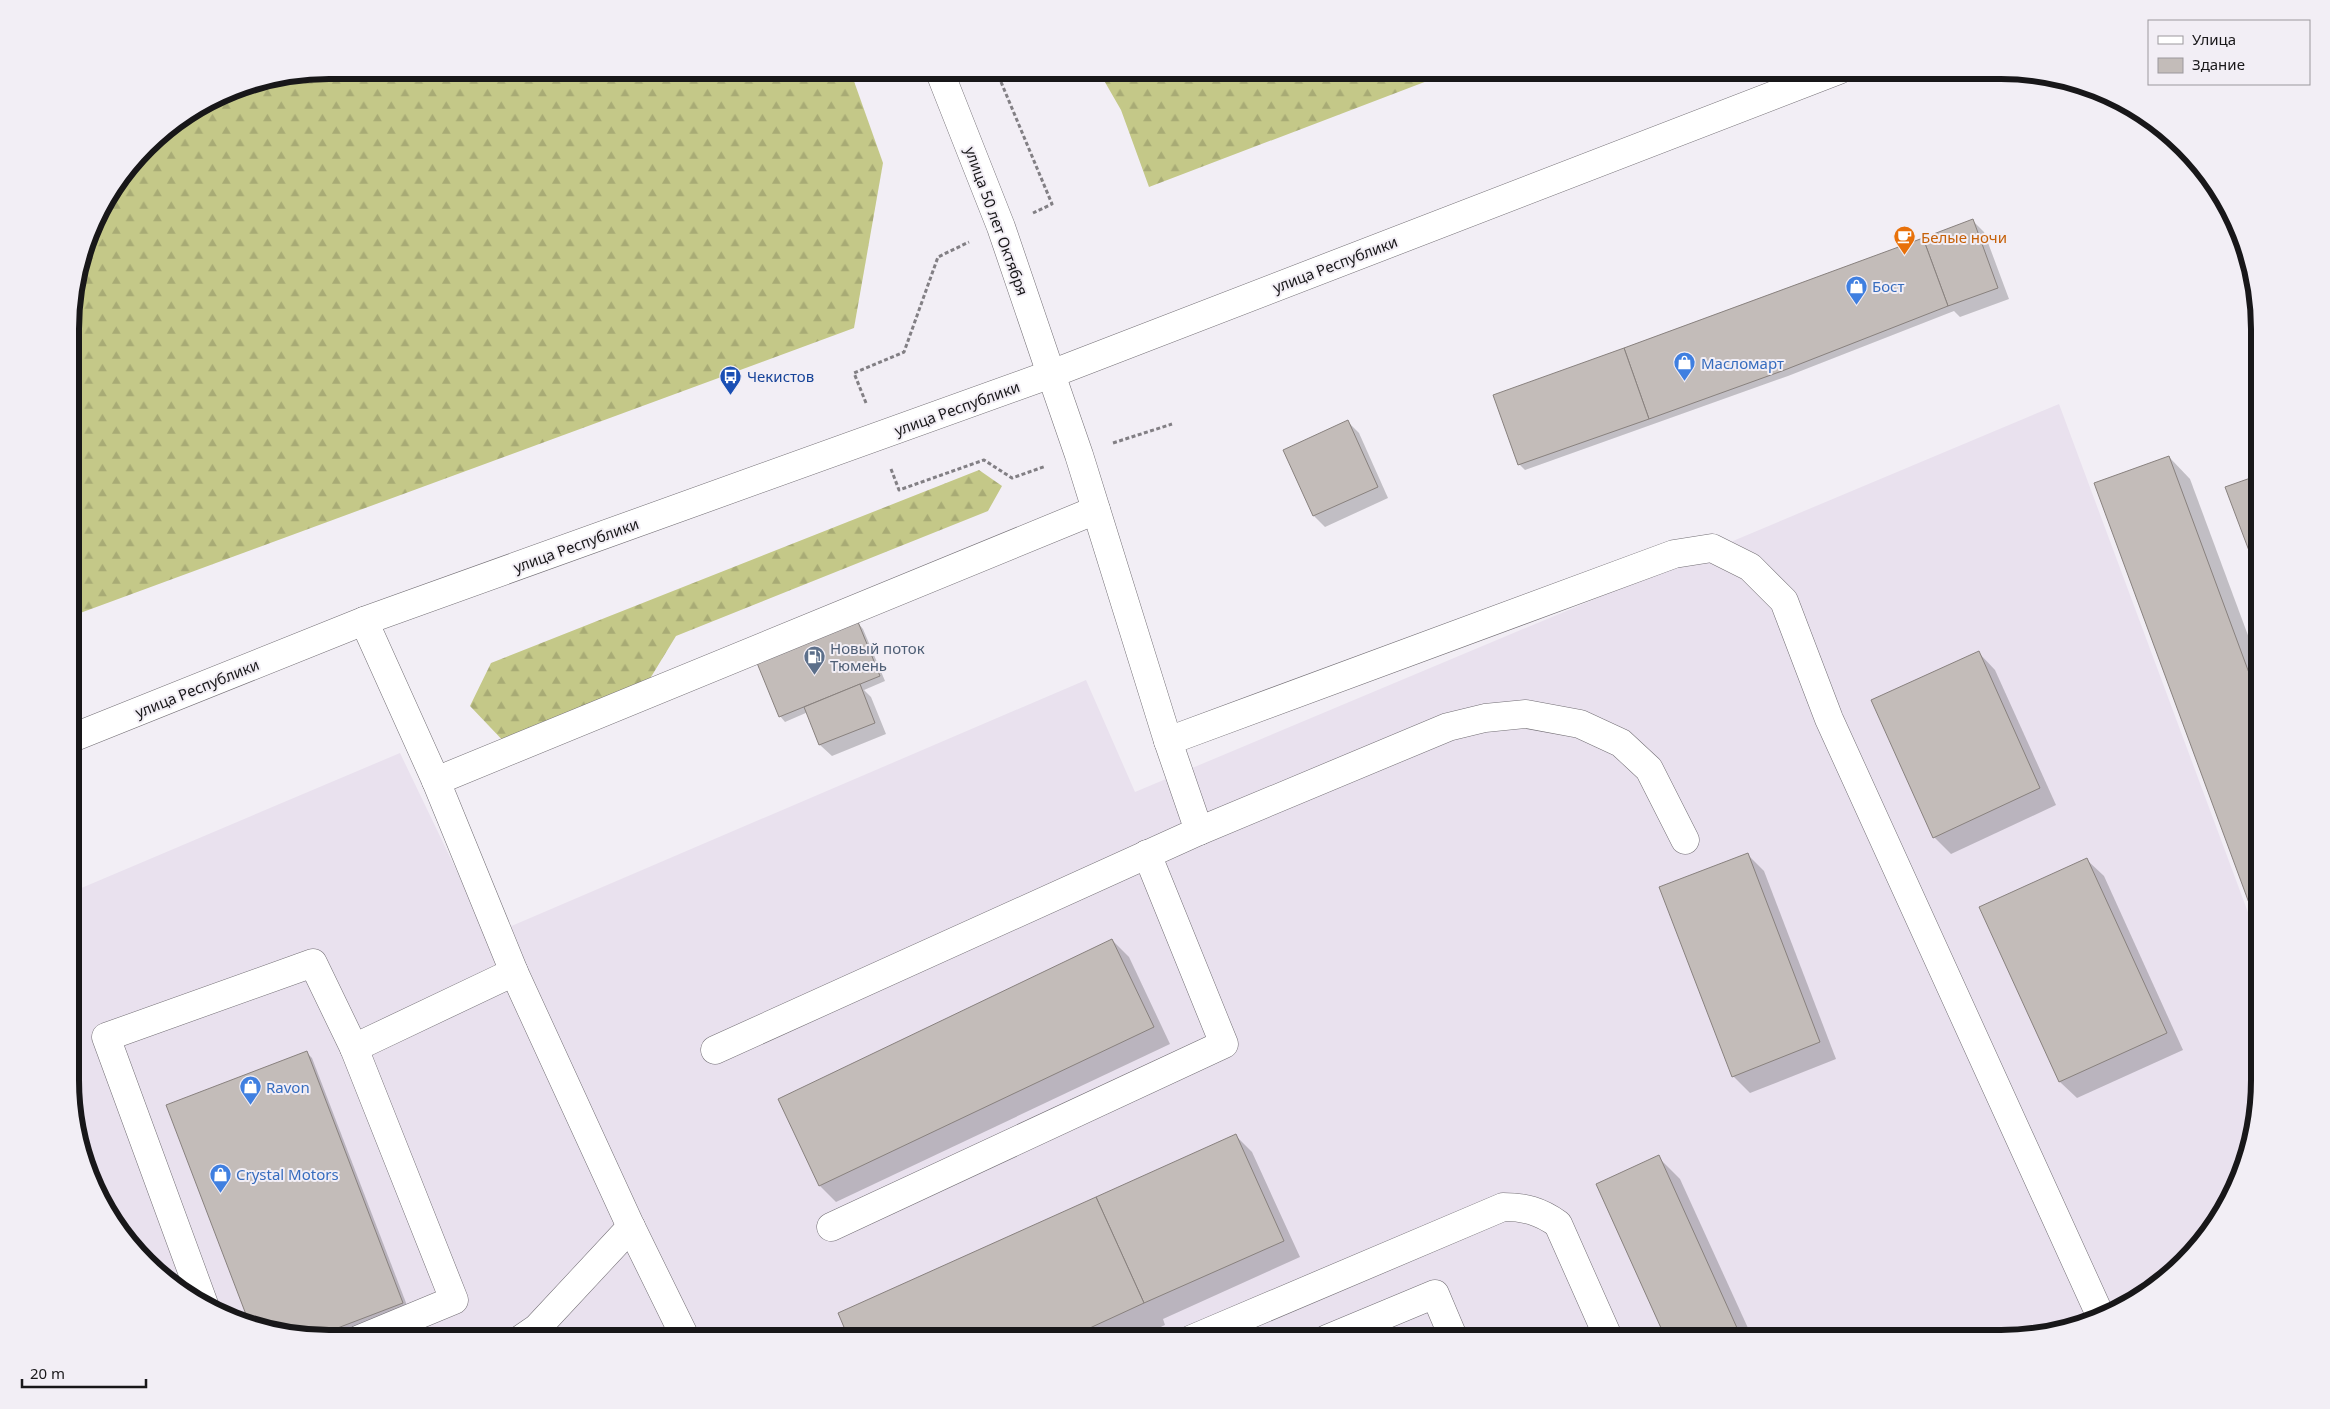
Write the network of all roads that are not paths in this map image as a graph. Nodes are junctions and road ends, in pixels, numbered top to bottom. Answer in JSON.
{"nodes":[{"id":1,"x":943,"y":79,"type":"edge"},
{"id":2,"x":1816,"y":79,"type":"edge"},
{"id":3,"x":1051,"y":374,"type":"junction"},
{"id":4,"x":1096,"y":510,"type":"junction"},
{"id":5,"x":364,"y":621,"type":"junction"},
{"id":6,"x":79,"y":735,"type":"edge"},
{"id":7,"x":1168,"y":741,"type":"junction"},
{"id":8,"x":436,"y":781,"type":"junction"},
{"id":9,"x":1199,"y":831,"type":"junction"},
{"id":10,"x":1685,"y":840,"type":"dead end"},
{"id":11,"x":1147,"y":854,"type":"junction"},
{"id":12,"x":514,"y":972,"type":"junction"},
{"id":13,"x":354,"y":1048,"type":"junction"},
{"id":14,"x":715,"y":1050,"type":"dead end"},
{"id":15,"x":631,"y":1227,"type":"junction"},
{"id":16,"x":831,"y":1227,"type":"dead end"},
{"id":17,"x":201,"y":1295,"type":"edge"},
{"id":18,"x":2098,"y":1311,"type":"edge"},
{"id":19,"x":382,"y":1330,"type":"edge"},
{"id":20,"x":534,"y":1330,"type":"edge"},
{"id":21,"x":682,"y":1330,"type":"edge"},
{"id":22,"x":1213,"y":1330,"type":"edge"},
{"id":23,"x":1349,"y":1330,"type":"edge"},
{"id":24,"x":1450,"y":1330,"type":"edge"},
{"id":25,"x":1606,"y":1330,"type":"edge"}],
"edges":[{"from":1,"to":3,"type":"main road","name":"улица 50 лет Октября"},
{"from":2,"to":3,"type":"main road","name":"улица Республики"},
{"from":3,"to":4,"type":"main road","name":"улица 50 лет Октября"},
{"from":3,"to":5,"type":"main road","name":"улица Республики"},
{"from":4,"to":7,"type":"main road","name":"улица 50 лет Октября"},
{"from":4,"to":8,"type":"main road"},
{"from":5,"to":6,"type":"main road","name":"улица Республики"},
{"from":5,"to":8,"type":"main road"},
{"from":7,"to":9,"type":"main road","name":"улица 50 лет Октября"},
{"from":7,"to":18,"type":"main road"},
{"from":8,"to":12,"type":"main road"},
{"from":9,"to":10,"type":"main road"},
{"from":9,"to":11,"type":"main road"},
{"from":11,"to":14,"type":"main road"},
{"from":11,"to":16,"type":"main road"},
{"from":12,"to":13,"type":"main road"},
{"from":12,"to":15,"type":"main road"},
{"from":13,"to":17,"type":"main road"},
{"from":13,"to":19,"type":"main road"},
{"from":15,"to":20,"type":"main road"},
{"from":15,"to":21,"type":"main road"},
{"from":22,"to":25,"type":"main road"},
{"from":23,"to":24,"type":"main road"}]}
